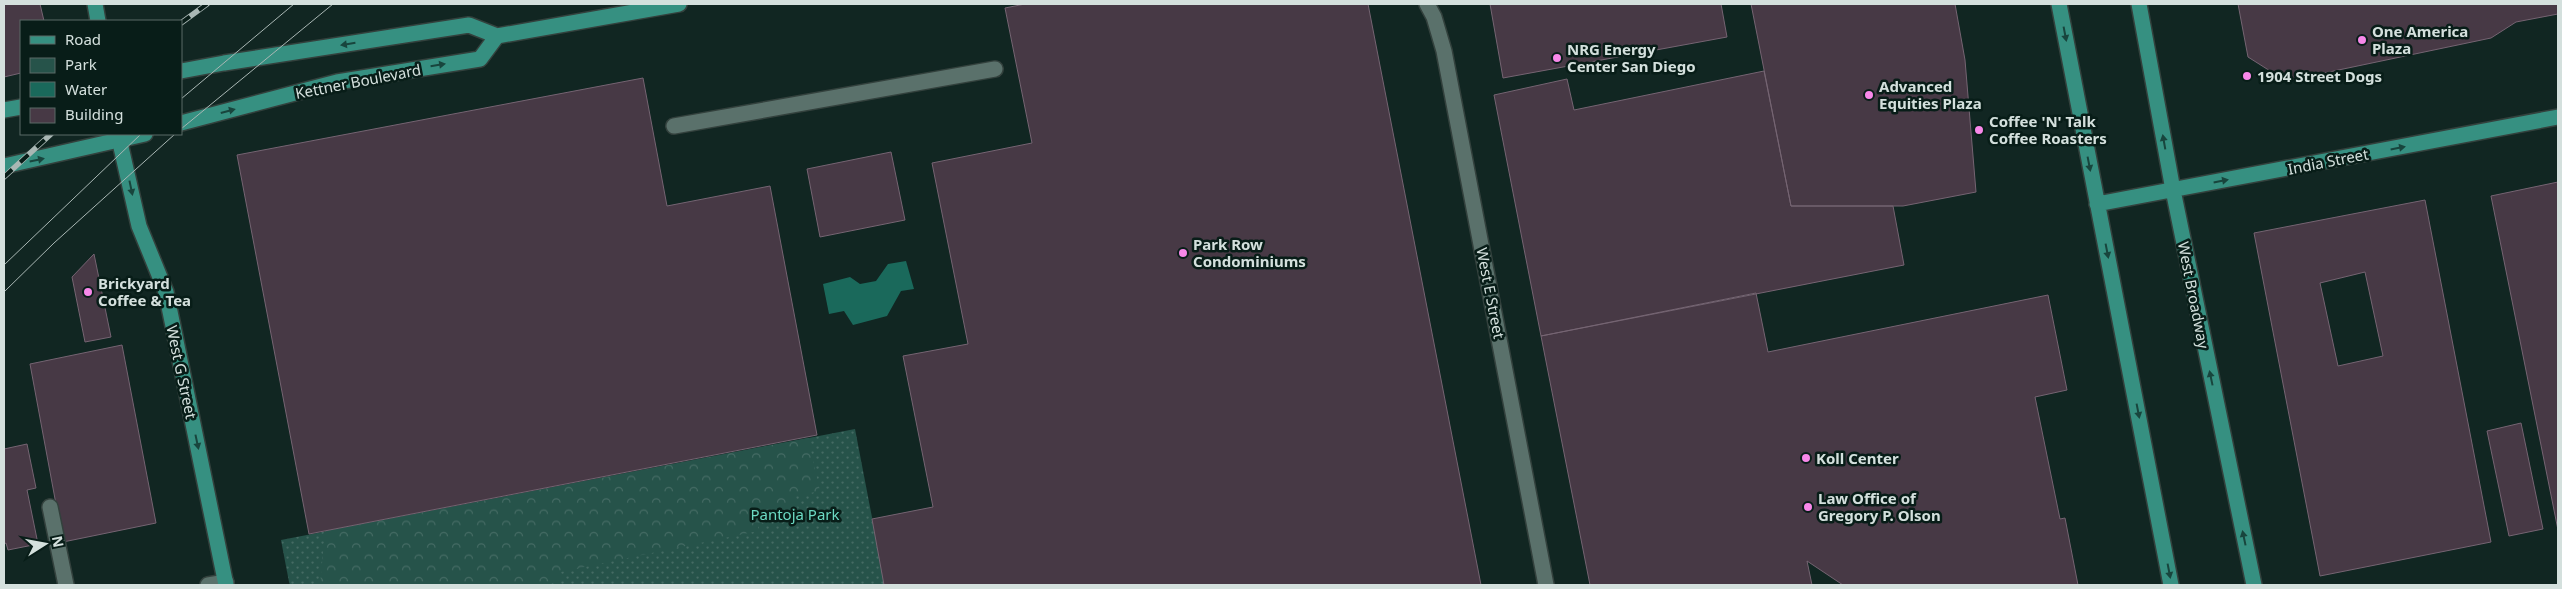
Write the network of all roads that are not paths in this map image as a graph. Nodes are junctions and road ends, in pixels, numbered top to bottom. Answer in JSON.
{"nodes":[{"id":1,"x":94,"y":4,"type":"edge"},
{"id":2,"x":680,"y":4,"type":"edge"},
{"id":3,"x":1427,"y":4,"type":"edge"},
{"id":4,"x":2059,"y":4,"type":"edge"},
{"id":5,"x":2139,"y":4,"type":"edge"},
{"id":6,"x":98,"y":20,"type":"edge"},
{"id":7,"x":497,"y":36,"type":"junction"},
{"id":8,"x":995,"y":69,"type":"dead end"},
{"id":9,"x":182,"y":72,"type":"edge"},
{"id":10,"x":20,"y":107,"type":"edge"},
{"id":11,"x":4,"y":110,"type":"edge"},
{"id":12,"x":2558,"y":117,"type":"edge"},
{"id":13,"x":182,"y":123,"type":"edge"},
{"id":14,"x":674,"y":126,"type":"dead end"},
{"id":15,"x":136,"y":135,"type":"edge"},
{"id":16,"x":119,"y":137,"type":"edge"},
{"id":17,"x":4,"y":166,"type":"edge"},
{"id":18,"x":2173,"y":190,"type":"junction"},
{"id":19,"x":2097,"y":204,"type":"junction"},
{"id":20,"x":50,"y":508,"type":"dead end"},
{"id":21,"x":226,"y":584,"type":"edge"},
{"id":22,"x":66,"y":585,"type":"edge"},
{"id":23,"x":208,"y":585,"type":"edge"},
{"id":24,"x":1546,"y":585,"type":"edge"},
{"id":25,"x":2171,"y":585,"type":"edge"},
{"id":26,"x":2254,"y":585,"type":"edge"}],
"edges":[{"from":1,"to":6,"type":"main road"},
{"from":2,"to":7,"type":"main road"},
{"from":3,"to":24,"type":"street","name":"West E Street"},
{"from":4,"to":19,"type":"main road","one_way":true},
{"from":18,"to":5,"type":"main road","name":"West Broadway","one_way":true},
{"from":7,"to":9,"type":"main road","one_way":true},
{"from":13,"to":7,"type":"main road","name":"Kettner Boulevard","one_way":true},
{"from":8,"to":14,"type":"street"},
{"from":10,"to":11,"type":"main road"},
{"from":18,"to":12,"type":"main road","name":"India Street","one_way":true},
{"from":15,"to":16,"type":"main road"},
{"from":17,"to":16,"type":"main road","one_way":true},
{"from":16,"to":21,"type":"main road","name":"West G Street","one_way":true},
{"from":18,"to":19,"type":"main road","name":"India Street"},
{"from":26,"to":18,"type":"main road","name":"West Broadway","one_way":true},
{"from":19,"to":25,"type":"main road","one_way":true},
{"from":20,"to":22,"type":"street"},
{"from":21,"to":23,"type":"street"}]}
